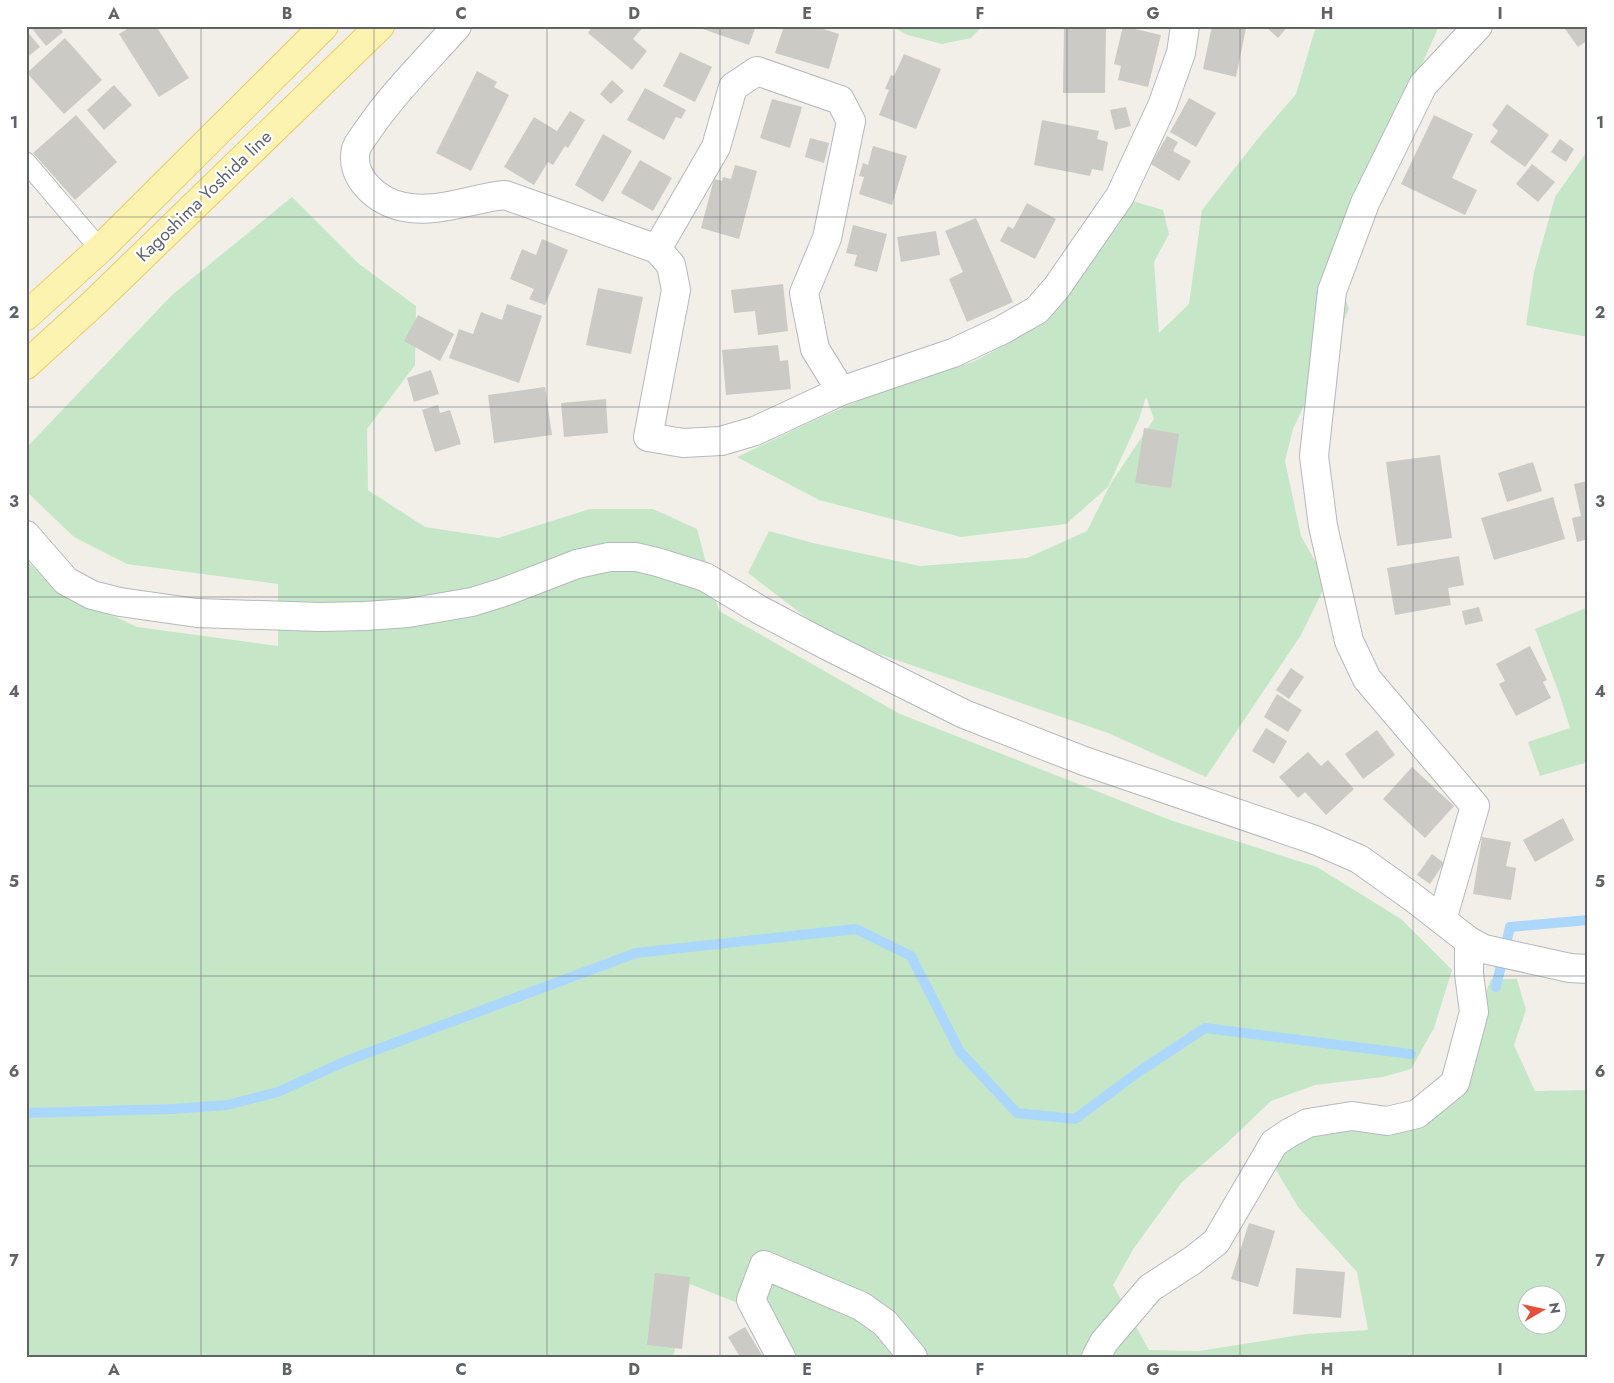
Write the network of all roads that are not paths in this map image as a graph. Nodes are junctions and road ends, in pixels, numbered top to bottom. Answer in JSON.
{"nodes":[{"id":1,"x":324,"y":26,"type":"edge"},
{"id":2,"x":380,"y":26,"type":"edge"},
{"id":3,"x":458,"y":26,"type":"edge"},
{"id":4,"x":1184,"y":26,"type":"edge"},
{"id":5,"x":1478,"y":26,"type":"edge"},
{"id":6,"x":26,"y":162,"type":"edge"},
{"id":7,"x":100,"y":249,"type":"junction"},
{"id":8,"x":657,"y":249,"type":"junction"},
{"id":9,"x":26,"y":316,"type":"edge"},
{"id":10,"x":26,"y":365,"type":"edge"},
{"id":11,"x":840,"y":391,"type":"junction"},
{"id":12,"x":26,"y":535,"type":"edge"},
{"id":13,"x":1442,"y":920,"type":"junction"},
{"id":14,"x":1476,"y":945,"type":"junction"},
{"id":15,"x":1582,"y":966,"type":"edge"},
{"id":16,"x":781,"y":1357,"type":"edge"},
{"id":17,"x":913,"y":1357,"type":"edge"},
{"id":18,"x":1096,"y":1357,"type":"edge"}],
"edges":[{"from":1,"to":7,"type":"main road","name":"Kagoshima Yoshida line"},
{"from":2,"to":10,"type":"main road","name":"Kagoshima Yoshida line"},
{"from":3,"to":8,"type":"street"},
{"from":4,"to":11,"type":"street"},
{"from":5,"to":13,"type":"street"},
{"from":6,"to":7,"type":"lane"},
{"from":7,"to":9,"type":"main road","name":"Kagoshima Yoshida line"},
{"from":8,"to":11,"type":"street"},
{"from":8,"to":11,"type":"street"},
{"from":12,"to":13,"type":"street"},
{"from":13,"to":14,"type":"street"},
{"from":14,"to":15,"type":"street"},
{"from":14,"to":18,"type":"street"},
{"from":16,"to":17,"type":"street"}]}
